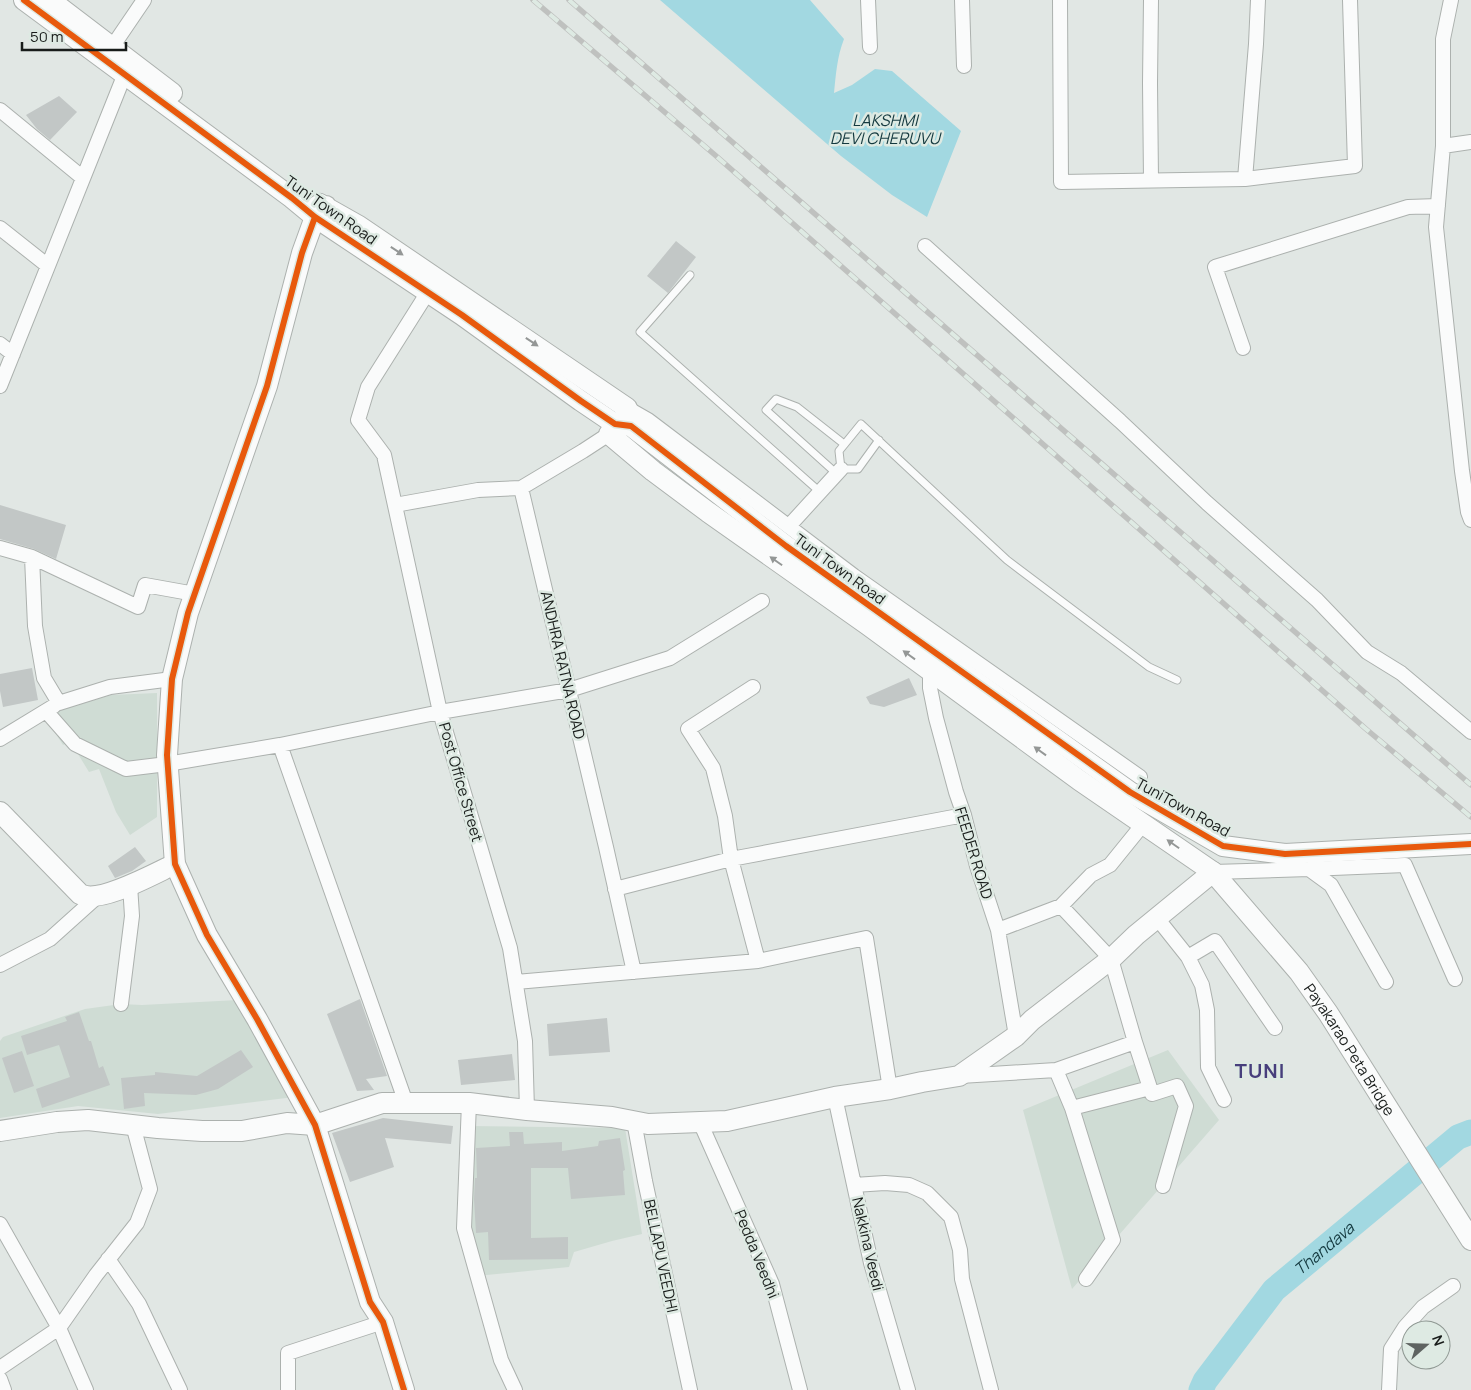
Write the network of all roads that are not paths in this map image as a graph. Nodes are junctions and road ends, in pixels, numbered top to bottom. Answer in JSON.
{"nodes":[{"id":1,"x":24,"y":0,"type":"edge"},
{"id":2,"x":50,"y":0,"type":"edge"},
{"id":3,"x":144,"y":0,"type":"edge"},
{"id":4,"x":868,"y":0,"type":"edge"},
{"id":5,"x":962,"y":0,"type":"edge"},
{"id":6,"x":1060,"y":0,"type":"edge"},
{"id":7,"x":1151,"y":0,"type":"edge"},
{"id":8,"x":1258,"y":0,"type":"edge"},
{"id":9,"x":1350,"y":0,"type":"edge"},
{"id":10,"x":1452,"y":0,"type":"edge"},
{"id":11,"x":870,"y":47,"type":"dead end"},
{"id":12,"x":108,"y":53,"type":"junction"},
{"id":13,"x":964,"y":66,"type":"dead end"},
{"id":14,"x":127,"y":68,"type":"junction"},
{"id":15,"x":0,"y":110,"type":"edge"},
{"id":16,"x":1471,"y":142,"type":"edge"},
{"id":17,"x":1442,"y":146,"type":"junction"},
{"id":18,"x":83,"y":178,"type":"junction"},
{"id":19,"x":1245,"y":178,"type":"junction"},
{"id":20,"x":1151,"y":180,"type":"junction"},
{"id":21,"x":1438,"y":206,"type":"junction"},
{"id":22,"x":321,"y":209,"type":"junction"},
{"id":23,"x":0,"y":228,"type":"edge"},
{"id":24,"x":925,"y":246,"type":"dead end"},
{"id":25,"x":48,"y":266,"type":"junction"},
{"id":26,"x":690,"y":275,"type":"dead end"},
{"id":27,"x":428,"y":292,"type":"junction"},
{"id":28,"x":0,"y":344,"type":"edge"},
{"id":29,"x":1243,"y":348,"type":"dead end"},
{"id":30,"x":12,"y":354,"type":"junction"},
{"id":31,"x":0,"y":386,"type":"edge"},
{"id":32,"x":625,"y":425,"type":"junction"},
{"id":33,"x":879,"y":440,"type":"junction"},
{"id":34,"x":844,"y":444,"type":"junction"},
{"id":35,"x":1466,"y":470,"type":"edge"},
{"id":36,"x":839,"y":472,"type":"junction"},
{"id":37,"x":521,"y":488,"type":"junction"},
{"id":38,"x":820,"y":492,"type":"junction"},
{"id":39,"x":396,"y":505,"type":"junction"},
{"id":40,"x":1471,"y":520,"type":"edge"},
{"id":41,"x":789,"y":526,"type":"junction"},
{"id":42,"x":0,"y":548,"type":"edge"},
{"id":43,"x":32,"y":557,"type":"junction"},
{"id":44,"x":194,"y":594,"type":"junction"},
{"id":45,"x":762,"y":602,"type":"dead end"},
{"id":46,"x":930,"y":670,"type":"junction"},
{"id":47,"x":172,"y":679,"type":"junction"},
{"id":48,"x":1177,"y":680,"type":"dead end"},
{"id":49,"x":753,"y":687,"type":"dead end"},
{"id":50,"x":569,"y":690,"type":"junction"},
{"id":51,"x":59,"y":703,"type":"junction"},
{"id":52,"x":46,"y":711,"type":"junction"},
{"id":53,"x":440,"y":712,"type":"junction"},
{"id":54,"x":1025,"y":717,"type":"joint"},
{"id":55,"x":1471,"y":732,"type":"edge"},
{"id":56,"x":0,"y":739,"type":"edge"},
{"id":57,"x":280,"y":745,"type":"junction"},
{"id":58,"x":167,"y":764,"type":"junction"},
{"id":59,"x":1140,"y":777,"type":"dead end"},
{"id":60,"x":0,"y":812,"type":"edge"},
{"id":61,"x":964,"y":815,"type":"junction"},
{"id":62,"x":1144,"y":823,"type":"junction"},
{"id":63,"x":1471,"y":844,"type":"edge"},
{"id":64,"x":732,"y":859,"type":"junction"},
{"id":65,"x":175,"y":864,"type":"junction"},
{"id":66,"x":1309,"y":869,"type":"junction"},
{"id":67,"x":1213,"y":872,"type":"junction"},
{"id":68,"x":130,"y":884,"type":"junction"},
{"id":69,"x":615,"y":889,"type":"junction"},
{"id":70,"x":99,"y":895,"type":"junction"},
{"id":71,"x":1061,"y":906,"type":"junction"},
{"id":72,"x":1157,"y":918,"type":"junction"},
{"id":73,"x":998,"y":930,"type":"junction"},
{"id":74,"x":1188,"y":957,"type":"junction"},
{"id":75,"x":1112,"y":959,"type":"junction"},
{"id":76,"x":758,"y":961,"type":"junction"},
{"id":77,"x":0,"y":965,"type":"edge"},
{"id":78,"x":634,"y":972,"type":"junction"},
{"id":79,"x":1456,"y":979,"type":"dead end"},
{"id":80,"x":516,"y":982,"type":"junction"},
{"id":81,"x":1386,"y":982,"type":"dead end"},
{"id":82,"x":121,"y":1004,"type":"dead end"},
{"id":83,"x":1274,"y":1028,"type":"dead end"},
{"id":84,"x":1016,"y":1036,"type":"junction"},
{"id":85,"x":1136,"y":1042,"type":"junction"},
{"id":86,"x":1056,"y":1070,"type":"junction"},
{"id":87,"x":959,"y":1076,"type":"junction"},
{"id":88,"x":1150,"y":1088,"type":"junction"},
{"id":89,"x":890,"y":1089,"type":"junction"},
{"id":90,"x":835,"y":1096,"type":"junction"},
{"id":91,"x":1224,"y":1100,"type":"dead end"},
{"id":92,"x":469,"y":1103,"type":"junction"},
{"id":93,"x":406,"y":1104,"type":"junction"},
{"id":94,"x":1072,"y":1108,"type":"junction"},
{"id":95,"x":527,"y":1110,"type":"junction"},
{"id":96,"x":634,"y":1122,"type":"junction"},
{"id":97,"x":700,"y":1122,"type":"junction"},
{"id":98,"x":133,"y":1125,"type":"junction"},
{"id":99,"x":315,"y":1125,"type":"junction"},
{"id":100,"x":0,"y":1131,"type":"edge"},
{"id":101,"x":854,"y":1185,"type":"junction"},
{"id":102,"x":1163,"y":1186,"type":"dead end"},
{"id":103,"x":0,"y":1224,"type":"edge"},
{"id":104,"x":1471,"y":1240,"type":"edge"},
{"id":105,"x":108,"y":1259,"type":"junction"},
{"id":106,"x":1086,"y":1279,"type":"dead end"},
{"id":107,"x":1453,"y":1286,"type":"dead end"},
{"id":108,"x":384,"y":1322,"type":"junction"},
{"id":109,"x":60,"y":1328,"type":"junction"},
{"id":110,"x":0,"y":1368,"type":"edge"},
{"id":111,"x":0,"y":1379,"type":"edge"},
{"id":112,"x":4,"y":1390,"type":"edge"},
{"id":113,"x":86,"y":1390,"type":"edge"},
{"id":114,"x":180,"y":1390,"type":"edge"},
{"id":115,"x":288,"y":1390,"type":"edge"},
{"id":116,"x":404,"y":1390,"type":"edge"},
{"id":117,"x":515,"y":1390,"type":"edge"},
{"id":118,"x":690,"y":1390,"type":"edge"},
{"id":119,"x":800,"y":1390,"type":"edge"},
{"id":120,"x":908,"y":1390,"type":"edge"},
{"id":121,"x":991,"y":1390,"type":"edge"},
{"id":122,"x":1389,"y":1390,"type":"edge"}],
"edges":[{"from":1,"to":12,"type":"street","name":"Tuni Town Road"},
{"from":2,"to":12,"type":"street","name":"Tuni Town Road"},
{"from":3,"to":12,"type":"street"},
{"from":4,"to":11,"type":"street"},
{"from":5,"to":13,"type":"street"},
{"from":6,"to":20,"type":"street"},
{"from":7,"to":20,"type":"street"},
{"from":8,"to":19,"type":"street"},
{"from":9,"to":19,"type":"street"},
{"from":10,"to":17,"type":"street"},
{"from":12,"to":14,"type":"street","name":"Tuni Town Road"},
{"from":14,"to":18,"type":"street"},
{"from":14,"to":22,"type":"street","name":"Tuni Town Road"},
{"from":15,"to":18,"type":"street"},
{"from":16,"to":17,"type":"street"},
{"from":17,"to":21,"type":"street"},
{"from":18,"to":25,"type":"street"},
{"from":19,"to":20,"type":"street"},
{"from":21,"to":29,"type":"street"},
{"from":21,"to":35,"type":"street"},
{"from":22,"to":27,"type":"street","name":"Tuni Town Road"},
{"from":22,"to":32,"type":"street","name":"Tuni Town Road","one_way":true},
{"from":22,"to":44,"type":"street"},
{"from":23,"to":25,"type":"street"},
{"from":24,"to":55,"type":"street"},
{"from":25,"to":30,"type":"street"},
{"from":26,"to":38,"type":"lane"},
{"from":27,"to":32,"type":"street","name":"Tuni Town Road"},
{"from":27,"to":39,"type":"street","name":"Post Office Street"},
{"from":28,"to":30,"type":"street"},
{"from":30,"to":31,"type":"street"},
{"from":32,"to":37,"type":"street"},
{"from":32,"to":41,"type":"street"},
{"from":46,"to":32,"type":"street","name":"Payakarao Peta Bridge","one_way":true},
{"from":32,"to":54,"type":"street","name":"Tuni Town Road"},
{"from":33,"to":34,"type":"lane"},
{"from":33,"to":36,"type":"lane"},
{"from":33,"to":48,"type":"lane"},
{"from":34,"to":36,"type":"lane"},
{"from":34,"to":36,"type":"lane"},
{"from":35,"to":40,"type":"street"},
{"from":36,"to":38,"type":"street"},
{"from":37,"to":39,"type":"street"},
{"from":37,"to":50,"type":"street","name":"ANDHRA RATNA ROAD"},
{"from":38,"to":41,"type":"street"},
{"from":39,"to":53,"type":"street","name":"Post Office Street"},
{"from":41,"to":59,"type":"street"},
{"from":42,"to":43,"type":"street"},
{"from":43,"to":44,"type":"street"},
{"from":43,"to":51,"type":"street"},
{"from":44,"to":47,"type":"street"},
{"from":45,"to":50,"type":"street"},
{"from":46,"to":61,"type":"street","name":"FEEDER ROAD"},
{"from":62,"to":46,"type":"street","name":"Payakarao Peta Bridge","one_way":true},
{"from":47,"to":51,"type":"street"},
{"from":47,"to":58,"type":"street"},
{"from":49,"to":64,"type":"street"},
{"from":50,"to":53,"type":"street"},
{"from":50,"to":69,"type":"street","name":"ANDHRA RATNA ROAD"},
{"from":51,"to":52,"type":"street"},
{"from":52,"to":56,"type":"street"},
{"from":52,"to":58,"type":"street"},
{"from":53,"to":57,"type":"street"},
{"from":53,"to":80,"type":"street","name":"Post Office Street"},
{"from":54,"to":63,"type":"street","name":"TuniTown Road"},
{"from":57,"to":58,"type":"street"},
{"from":57,"to":93,"type":"street"},
{"from":58,"to":65,"type":"street"},
{"from":60,"to":70,"type":"street"},
{"from":61,"to":64,"type":"street"},
{"from":61,"to":73,"type":"street","name":"FEEDER ROAD"},
{"from":67,"to":62,"type":"street","name":"Payakarao Peta Bridge","one_way":true},
{"from":62,"to":71,"type":"street"},
{"from":64,"to":69,"type":"street"},
{"from":64,"to":76,"type":"street"},
{"from":65,"to":68,"type":"street"},
{"from":65,"to":99,"type":"street"},
{"from":66,"to":67,"type":"street"},
{"from":66,"to":79,"type":"street"},
{"from":66,"to":81,"type":"street"},
{"from":67,"to":72,"type":"street"},
{"from":67,"to":104,"type":"street","name":"Payakarao Peta Bridge"},
{"from":68,"to":70,"type":"street"},
{"from":68,"to":82,"type":"street"},
{"from":69,"to":78,"type":"street","name":"ANDHRA RATNA ROAD"},
{"from":70,"to":77,"type":"street"},
{"from":71,"to":73,"type":"street"},
{"from":71,"to":75,"type":"street"},
{"from":72,"to":74,"type":"street"},
{"from":72,"to":75,"type":"street"},
{"from":73,"to":84,"type":"street","name":"FEEDER ROAD"},
{"from":74,"to":83,"type":"street"},
{"from":74,"to":91,"type":"street"},
{"from":75,"to":84,"type":"street"},
{"from":75,"to":85,"type":"street"},
{"from":76,"to":78,"type":"street"},
{"from":76,"to":89,"type":"street"},
{"from":78,"to":80,"type":"street"},
{"from":80,"to":95,"type":"street","name":"Post Office Street"},
{"from":84,"to":87,"type":"street"},
{"from":85,"to":86,"type":"street"},
{"from":85,"to":88,"type":"street"},
{"from":86,"to":87,"type":"street"},
{"from":86,"to":94,"type":"street"},
{"from":87,"to":89,"type":"street"},
{"from":88,"to":94,"type":"street"},
{"from":88,"to":102,"type":"street"},
{"from":89,"to":90,"type":"street"},
{"from":90,"to":97,"type":"street"},
{"from":90,"to":101,"type":"street","name":"Nakkina Veedi"},
{"from":92,"to":93,"type":"street"},
{"from":92,"to":95,"type":"street"},
{"from":92,"to":117,"type":"street"},
{"from":93,"to":99,"type":"street"},
{"from":94,"to":106,"type":"street"},
{"from":95,"to":96,"type":"street"},
{"from":96,"to":97,"type":"street"},
{"from":96,"to":118,"type":"street","name":"BELLAPU VEEDHI"},
{"from":97,"to":119,"type":"street","name":"Pedda Veedhi"},
{"from":98,"to":99,"type":"street"},
{"from":98,"to":100,"type":"street"},
{"from":98,"to":105,"type":"street"},
{"from":99,"to":108,"type":"street"},
{"from":101,"to":120,"type":"street","name":"Nakkina Veedi"},
{"from":101,"to":121,"type":"street"},
{"from":103,"to":109,"type":"street"},
{"from":105,"to":109,"type":"street"},
{"from":105,"to":114,"type":"street"},
{"from":107,"to":122,"type":"street"},
{"from":108,"to":115,"type":"street"},
{"from":108,"to":116,"type":"street"},
{"from":109,"to":110,"type":"street"},
{"from":109,"to":113,"type":"street"},
{"from":111,"to":112,"type":"street"}]}
